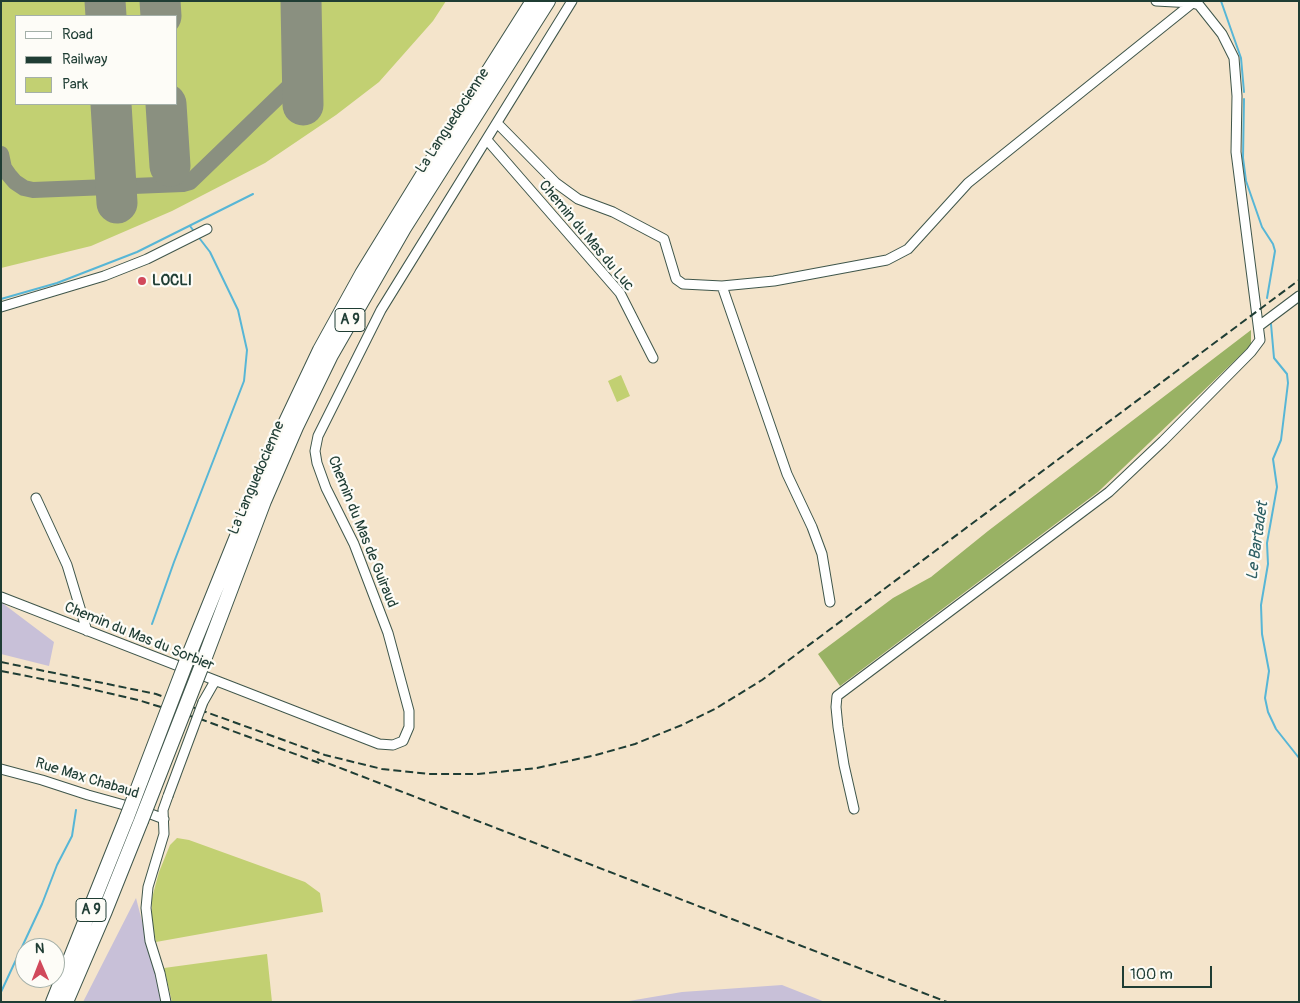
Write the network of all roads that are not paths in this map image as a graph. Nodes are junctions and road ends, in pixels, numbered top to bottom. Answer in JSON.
{"nodes":[{"id":1,"x":533,"y":1,"type":"edge"},
{"id":2,"x":548,"y":1,"type":"edge"},
{"id":3,"x":572,"y":1,"type":"edge"},
{"id":4,"x":1156,"y":1,"type":"edge"},
{"id":5,"x":1194,"y":2,"type":"edge"},
{"id":6,"x":497,"y":123,"type":"junction"},
{"id":7,"x":487,"y":140,"type":"junction"},
{"id":8,"x":207,"y":229,"type":"dead end"},
{"id":9,"x":722,"y":286,"type":"junction"},
{"id":10,"x":1299,"y":296,"type":"edge"},
{"id":11,"x":1,"y":307,"type":"edge"},
{"id":12,"x":1259,"y":326,"type":"junction"},
{"id":13,"x":653,"y":358,"type":"dead end"},
{"id":14,"x":36,"y":498,"type":"dead end"},
{"id":15,"x":1,"y":597,"type":"edge"},
{"id":16,"x":830,"y":602,"type":"dead end"},
{"id":17,"x":87,"y":631,"type":"junction"},
{"id":18,"x":215,"y":681,"type":"junction"},
{"id":19,"x":1,"y":769,"type":"edge"},
{"id":20,"x":854,"y":809,"type":"dead end"},
{"id":21,"x":134,"y":819,"type":"junction"},
{"id":22,"x":164,"y":819,"type":"junction"},
{"id":23,"x":53,"y":1002,"type":"edge"},
{"id":24,"x":66,"y":1002,"type":"edge"},
{"id":25,"x":166,"y":1002,"type":"edge"}],
"edges":[{"from":1,"to":21,"type":"highway","name":"La Languedocienne","number":"A 9","bridge":true},
{"from":2,"to":21,"type":"highway","name":"La Languedocienne","number":"A 9","bridge":true},
{"from":3,"to":6,"type":"street"},
{"from":4,"to":5,"type":"street"},
{"from":5,"to":9,"type":"street"},
{"from":5,"to":12,"type":"street"},
{"from":6,"to":7,"type":"street"},
{"from":6,"to":9,"type":"street"},
{"from":7,"to":13,"type":"street","name":"Chemin du Mas du Luc"},
{"from":7,"to":18,"type":"street","name":"Chemin du Mas de Guiraud"},
{"from":8,"to":11,"type":"street"},
{"from":9,"to":16,"type":"street"},
{"from":10,"to":12,"type":"street"},
{"from":12,"to":20,"type":"street"},
{"from":14,"to":17,"type":"street"},
{"from":15,"to":17,"type":"street","name":"Chemin du Mas du Sorbier"},
{"from":17,"to":18,"type":"street","name":"Chemin du Mas du Sorbier"},
{"from":18,"to":22,"type":"street","name":"Chemin du Mas du Sorbier","bridge":true},
{"from":19,"to":22,"type":"street","name":"Rue Max Chabaud"},
{"from":21,"to":23,"type":"highway","name":"La Languedocienne","number":"A 9"},
{"from":21,"to":24,"type":"highway","name":"La Languedocienne","number":"A 9"},
{"from":22,"to":25,"type":"street","name":"Chemin du Mas du Sorbier"}]}
